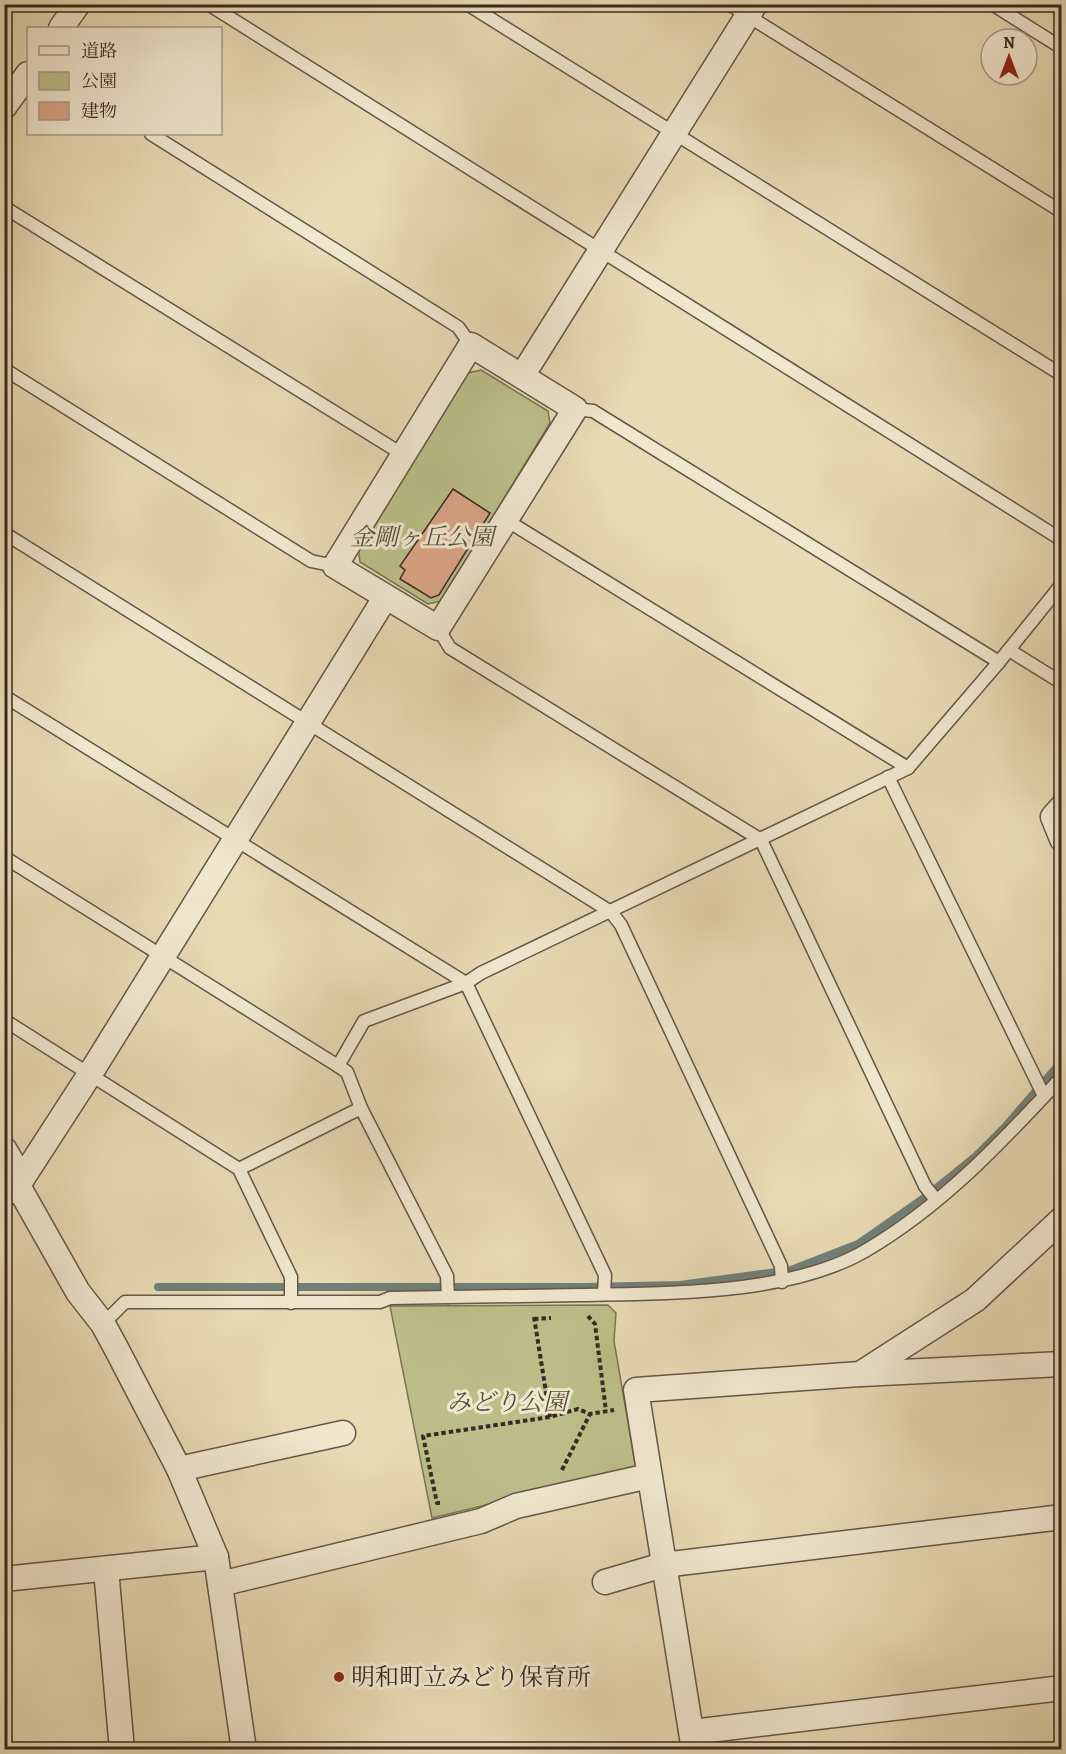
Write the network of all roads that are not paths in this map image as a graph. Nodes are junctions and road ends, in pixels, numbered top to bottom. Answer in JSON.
{"nodes":[{"id":1,"x":78,"y":4,"type":"edge"},
{"id":2,"x":208,"y":4,"type":"edge"},
{"id":3,"x":467,"y":4,"type":"edge"},
{"id":4,"x":992,"y":4,"type":"edge"},
{"id":5,"x":744,"y":8,"type":"edge"},
{"id":6,"x":62,"y":27,"type":"edge"},
{"id":7,"x":1062,"y":48,"type":"edge"},
{"id":8,"x":27,"y":75,"type":"edge"},
{"id":9,"x":4,"y":107,"type":"edge"},
{"id":10,"x":675,"y":134,"type":"junction"},
{"id":11,"x":153,"y":135,"type":"edge"},
{"id":12,"x":4,"y":207,"type":"edge"},
{"id":13,"x":1062,"y":212,"type":"edge"},
{"id":14,"x":601,"y":251,"type":"junction"},
{"id":15,"x":471,"y":345,"type":"junction"},
{"id":16,"x":4,"y":369,"type":"edge"},
{"id":17,"x":1062,"y":375,"type":"edge"},
{"id":18,"x":522,"y":376,"type":"junction"},
{"id":19,"x":575,"y":409,"type":"junction"},
{"id":20,"x":402,"y":454,"type":"junction"},
{"id":21,"x":506,"y":520,"type":"junction"},
{"id":22,"x":4,"y":533,"type":"edge"},
{"id":23,"x":1062,"y":540,"type":"edge"},
{"id":24,"x":335,"y":566,"type":"junction"},
{"id":25,"x":1062,"y":584,"type":"edge"},
{"id":26,"x":385,"y":598,"type":"junction"},
{"id":27,"x":438,"y":628,"type":"junction"},
{"id":28,"x":1009,"y":650,"type":"junction"},
{"id":29,"x":999,"y":662,"type":"junction"},
{"id":30,"x":1062,"y":683,"type":"edge"},
{"id":31,"x":4,"y":696,"type":"edge"},
{"id":32,"x":308,"y":722,"type":"junction"},
{"id":33,"x":908,"y":768,"type":"junction"},
{"id":34,"x":888,"y":777,"type":"junction"},
{"id":35,"x":1062,"y":807,"type":"edge"},
{"id":36,"x":235,"y":839,"type":"junction"},
{"id":37,"x":1062,"y":839,"type":"edge"},
{"id":38,"x":761,"y":840,"type":"junction"},
{"id":39,"x":4,"y":857,"type":"edge"},
{"id":40,"x":611,"y":912,"type":"junction"},
{"id":41,"x":162,"y":956,"type":"junction"},
{"id":42,"x":466,"y":983,"type":"junction"},
{"id":43,"x":4,"y":1020,"type":"edge"},
{"id":44,"x":338,"y":1066,"type":"junction"},
{"id":45,"x":90,"y":1074,"type":"junction"},
{"id":46,"x":1062,"y":1077,"type":"edge"},
{"id":47,"x":1044,"y":1096,"type":"junction"},
{"id":48,"x":361,"y":1108,"type":"junction"},
{"id":49,"x":4,"y":1149,"type":"edge"},
{"id":50,"x":239,"y":1169,"type":"junction"},
{"id":51,"x":14,"y":1186,"type":"edge"},
{"id":52,"x":936,"y":1200,"type":"junction"},
{"id":53,"x":1062,"y":1218,"type":"edge"},
{"id":54,"x":782,"y":1282,"type":"junction"},
{"id":55,"x":604,"y":1294,"type":"junction"},
{"id":56,"x":448,"y":1297,"type":"junction"},
{"id":57,"x":291,"y":1303,"type":"junction"},
{"id":58,"x":103,"y":1324,"type":"junction"},
{"id":59,"x":1062,"y":1364,"type":"edge"},
{"id":60,"x":860,"y":1374,"type":"junction"},
{"id":61,"x":343,"y":1433,"type":"dead end"},
{"id":62,"x":179,"y":1470,"type":"junction"},
{"id":63,"x":650,"y":1476,"type":"junction"},
{"id":64,"x":1062,"y":1517,"type":"edge"},
{"id":65,"x":216,"y":1557,"type":"junction"},
{"id":66,"x":663,"y":1565,"type":"junction"},
{"id":67,"x":106,"y":1569,"type":"junction"},
{"id":68,"x":4,"y":1579,"type":"edge"},
{"id":69,"x":605,"y":1582,"type":"dead end"},
{"id":70,"x":220,"y":1584,"type":"junction"},
{"id":71,"x":1062,"y":1688,"type":"edge"},
{"id":72,"x":693,"y":1741,"type":"edge"},
{"id":73,"x":122,"y":1749,"type":"edge"},
{"id":74,"x":244,"y":1749,"type":"edge"}],
"edges":[{"from":1,"to":6,"type":"street"},
{"from":2,"to":14,"type":"lane"},
{"from":3,"to":10,"type":"lane"},
{"from":4,"to":7,"type":"lane"},
{"from":5,"to":10,"type":"street"},
{"from":5,"to":13,"type":"lane"},
{"from":8,"to":9,"type":"street"},
{"from":10,"to":14,"type":"street"},
{"from":10,"to":17,"type":"lane"},
{"from":11,"to":15,"type":"lane"},
{"from":12,"to":20,"type":"lane"},
{"from":14,"to":18,"type":"street"},
{"from":14,"to":23,"type":"lane"},
{"from":15,"to":18,"type":"street"},
{"from":15,"to":20,"type":"street"},
{"from":16,"to":24,"type":"lane"},
{"from":18,"to":19,"type":"street"},
{"from":19,"to":21,"type":"street"},
{"from":19,"to":29,"type":"lane"},
{"from":20,"to":24,"type":"street"},
{"from":21,"to":27,"type":"street"},
{"from":21,"to":33,"type":"lane"},
{"from":22,"to":32,"type":"lane"},
{"from":24,"to":26,"type":"street"},
{"from":25,"to":28,"type":"lane"},
{"from":26,"to":27,"type":"street"},
{"from":26,"to":32,"type":"street"},
{"from":27,"to":38,"type":"lane"},
{"from":28,"to":29,"type":"lane"},
{"from":28,"to":30,"type":"lane"},
{"from":29,"to":33,"type":"lane"},
{"from":31,"to":36,"type":"lane"},
{"from":32,"to":36,"type":"street"},
{"from":32,"to":40,"type":"lane"},
{"from":33,"to":34,"type":"lane"},
{"from":34,"to":38,"type":"lane"},
{"from":34,"to":47,"type":"lane"},
{"from":35,"to":37,"type":"street"},
{"from":36,"to":41,"type":"street"},
{"from":36,"to":42,"type":"lane"},
{"from":38,"to":40,"type":"lane"},
{"from":38,"to":52,"type":"lane"},
{"from":39,"to":41,"type":"lane"},
{"from":40,"to":42,"type":"lane"},
{"from":40,"to":54,"type":"lane"},
{"from":41,"to":44,"type":"lane"},
{"from":41,"to":45,"type":"street"},
{"from":42,"to":44,"type":"lane"},
{"from":42,"to":55,"type":"lane"},
{"from":43,"to":45,"type":"lane"},
{"from":44,"to":48,"type":"lane"},
{"from":45,"to":50,"type":"lane"},
{"from":45,"to":51,"type":"street"},
{"from":46,"to":47,"type":"lane"},
{"from":47,"to":52,"type":"lane"},
{"from":48,"to":50,"type":"lane"},
{"from":48,"to":56,"type":"lane"},
{"from":49,"to":51,"type":"street"},
{"from":50,"to":57,"type":"lane"},
{"from":51,"to":58,"type":"street"},
{"from":52,"to":54,"type":"lane"},
{"from":53,"to":60,"type":"street"},
{"from":54,"to":55,"type":"lane"},
{"from":55,"to":56,"type":"lane"},
{"from":56,"to":57,"type":"lane"},
{"from":57,"to":58,"type":"lane"},
{"from":58,"to":62,"type":"street"},
{"from":59,"to":60,"type":"street"},
{"from":60,"to":63,"type":"street"},
{"from":61,"to":62,"type":"street"},
{"from":62,"to":65,"type":"street"},
{"from":63,"to":66,"type":"street"},
{"from":63,"to":70,"type":"street"},
{"from":64,"to":66,"type":"street"},
{"from":65,"to":67,"type":"street"},
{"from":65,"to":70,"type":"street"},
{"from":66,"to":69,"type":"street"},
{"from":66,"to":72,"type":"street"},
{"from":67,"to":68,"type":"street"},
{"from":67,"to":73,"type":"street"},
{"from":70,"to":74,"type":"street"},
{"from":71,"to":72,"type":"street"}]}
